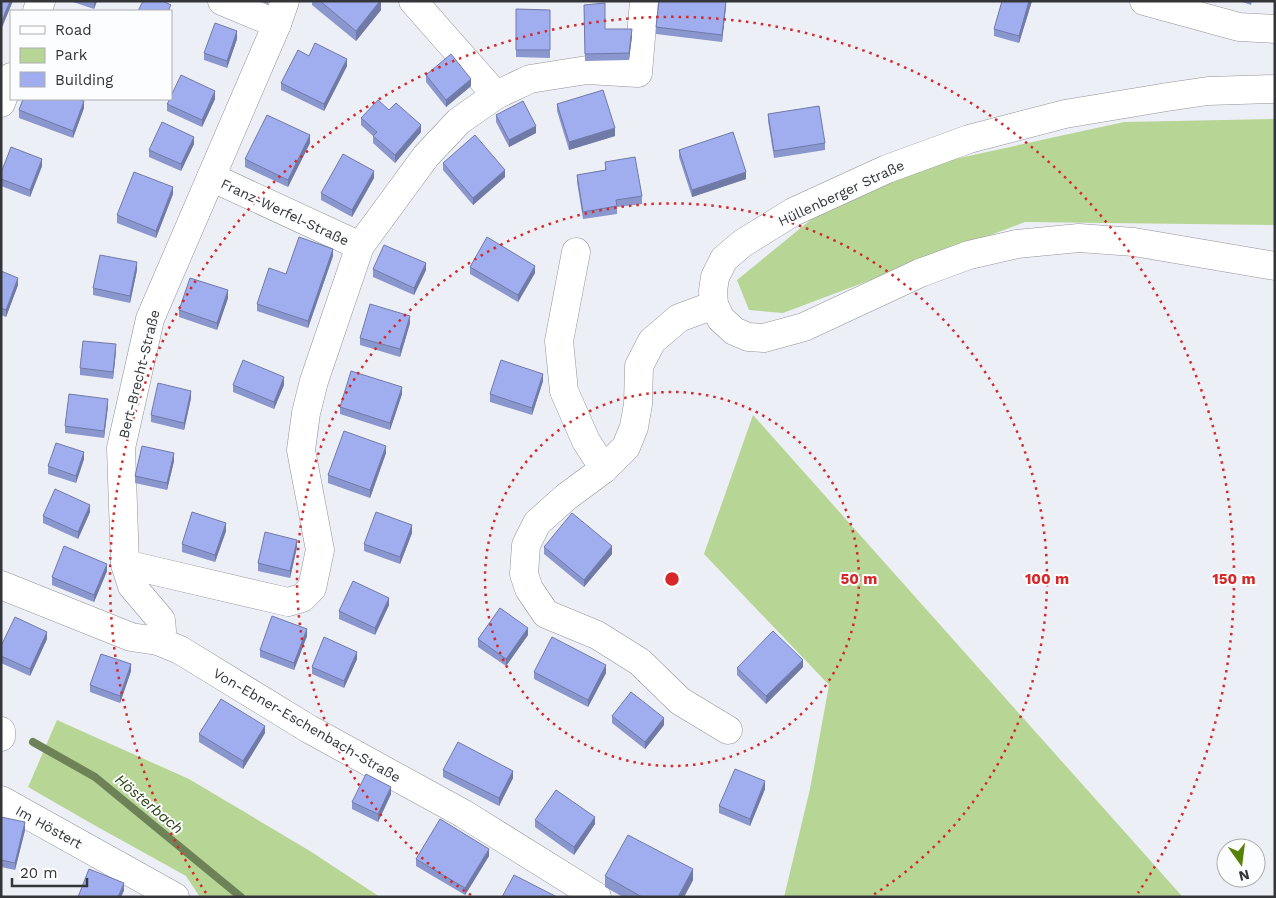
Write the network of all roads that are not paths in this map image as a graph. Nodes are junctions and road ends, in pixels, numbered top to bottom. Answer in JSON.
{"nodes":[{"id":1,"x":222,"y":1,"type":"edge"},
{"id":2,"x":413,"y":1,"type":"edge"},
{"id":3,"x":644,"y":1,"type":"edge"},
{"id":4,"x":1144,"y":1,"type":"edge"},
{"id":5,"x":281,"y":13,"type":"edge"},
{"id":6,"x":1275,"y":29,"type":"edge"},
{"id":7,"x":10,"y":80,"type":"edge"},
{"id":8,"x":1275,"y":89,"type":"edge"},
{"id":9,"x":496,"y":95,"type":"junction"},
{"id":10,"x":1,"y":103,"type":"edge"},
{"id":11,"x":211,"y":178,"type":"junction"},
{"id":12,"x":360,"y":246,"type":"junction"},
{"id":13,"x":576,"y":252,"type":"dead end"},
{"id":14,"x":1275,"y":266,"type":"edge"},
{"id":15,"x":714,"y":305,"type":"junction"},
{"id":16,"x":604,"y":469,"type":"junction"},
{"id":17,"x":125,"y":564,"type":"junction"},
{"id":18,"x":1,"y":586,"type":"edge"},
{"id":19,"x":158,"y":641,"type":"junction"},
{"id":20,"x":728,"y":730,"type":"dead end"},
{"id":21,"x":1,"y":731,"type":"edge"},
{"id":22,"x":1,"y":737,"type":"edge"},
{"id":23,"x":1,"y":800,"type":"edge"},
{"id":24,"x":175,"y":897,"type":"edge"},
{"id":25,"x":597,"y":897,"type":"edge"}],
"edges":[{"from":1,"to":5,"type":"street"},
{"from":2,"to":9,"type":"street"},
{"from":3,"to":9,"type":"street"},
{"from":4,"to":6,"type":"street"},
{"from":5,"to":11,"type":"street","name":"Bert-Brecht-Straße"},
{"from":7,"to":10,"type":"street"},
{"from":8,"to":15,"type":"street","name":"Hüllenberger Straße"},
{"from":9,"to":12,"type":"street"},
{"from":11,"to":12,"type":"street","name":"Franz-Werfel-Straße"},
{"from":11,"to":17,"type":"street","name":"Bert-Brecht-Straße"},
{"from":12,"to":17,"type":"street"},
{"from":13,"to":16,"type":"street"},
{"from":14,"to":15,"type":"street"},
{"from":15,"to":16,"type":"street"},
{"from":16,"to":20,"type":"street"},
{"from":17,"to":19,"type":"street","name":"Bert-Brecht-Straße"},
{"from":18,"to":19,"type":"street","name":"Von-Ebner-Eschenbach-Straße"},
{"from":19,"to":25,"type":"street","name":"Von-Ebner-Eschenbach-Straße"},
{"from":21,"to":22,"type":"street"},
{"from":23,"to":24,"type":"street","name":"Im Höstert"}]}
